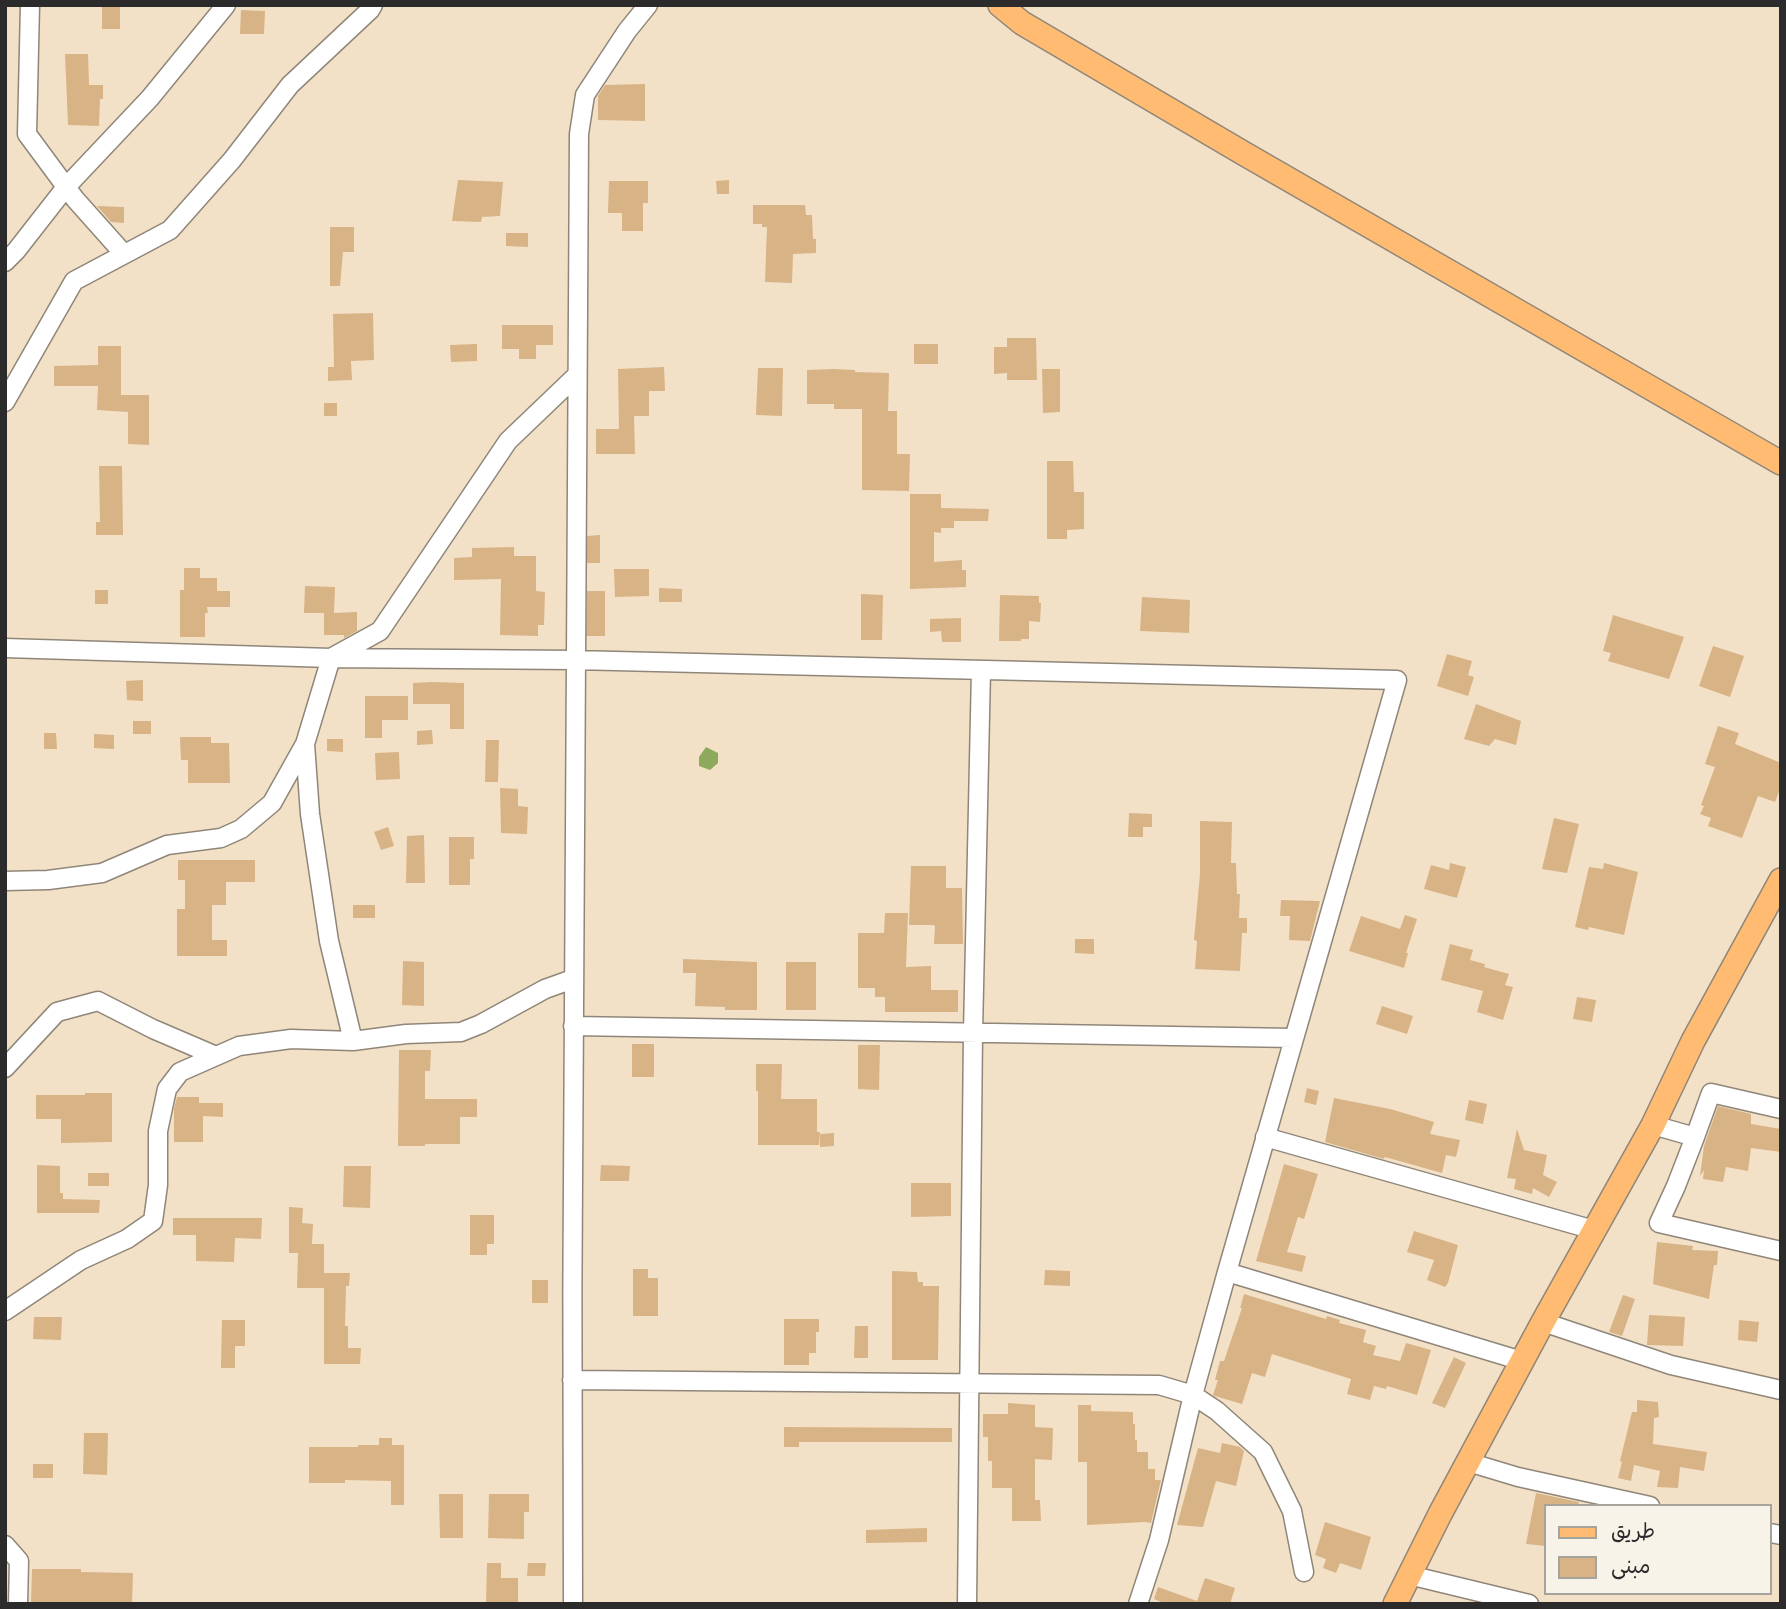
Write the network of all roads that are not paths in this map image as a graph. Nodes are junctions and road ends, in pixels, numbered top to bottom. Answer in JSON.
{"nodes":[{"id":1,"x":30,"y":5,"type":"edge"},
{"id":2,"x":226,"y":5,"type":"edge"},
{"id":3,"x":373,"y":5,"type":"edge"},
{"id":4,"x":648,"y":5,"type":"edge"},
{"id":5,"x":1000,"y":5,"type":"edge"},
{"id":6,"x":66,"y":187,"type":"junction"},
{"id":7,"x":124,"y":254,"type":"junction"},
{"id":8,"x":5,"y":262,"type":"edge"},
{"id":9,"x":577,"y":375,"type":"junction"},
{"id":10,"x":5,"y":402,"type":"edge"},
{"id":11,"x":1781,"y":463,"type":"edge"},
{"id":12,"x":5,"y":648,"type":"edge"},
{"id":13,"x":331,"y":659,"type":"junction"},
{"id":14,"x":575,"y":660,"type":"junction"},
{"id":15,"x":981,"y":670,"type":"junction"},
{"id":16,"x":305,"y":744,"type":"junction"},
{"id":17,"x":1781,"y":880,"type":"edge"},
{"id":18,"x":5,"y":881,"type":"edge"},
{"id":19,"x":573,"y":979,"type":"junction"},
{"id":20,"x":573,"y":1026,"type":"junction"},
{"id":21,"x":973,"y":1033,"type":"junction"},
{"id":22,"x":1294,"y":1038,"type":"junction"},
{"id":23,"x":353,"y":1041,"type":"junction"},
{"id":24,"x":216,"y":1056,"type":"junction"},
{"id":25,"x":5,"y":1068,"type":"edge"},
{"id":26,"x":1781,"y":1109,"type":"edge"},
{"id":27,"x":1653,"y":1125,"type":"junction"},
{"id":28,"x":1695,"y":1137,"type":"junction"},
{"id":29,"x":1265,"y":1138,"type":"junction"},
{"id":30,"x":1594,"y":1230,"type":"junction"},
{"id":31,"x":1781,"y":1251,"type":"edge"},
{"id":32,"x":1227,"y":1272,"type":"junction"},
{"id":33,"x":5,"y":1311,"type":"edge"},
{"id":34,"x":1543,"y":1322,"type":"junction"},
{"id":35,"x":1522,"y":1361,"type":"junction"},
{"id":36,"x":572,"y":1380,"type":"junction"},
{"id":37,"x":969,"y":1383,"type":"junction"},
{"id":38,"x":1781,"y":1390,"type":"edge"},
{"id":39,"x":1193,"y":1395,"type":"junction"},
{"id":40,"x":1468,"y":1462,"type":"junction"},
{"id":41,"x":1641,"y":1504,"type":"edge"},
{"id":42,"x":5,"y":1545,"type":"edge"},
{"id":43,"x":1304,"y":1572,"type":"dead end"},
{"id":44,"x":1409,"y":1575,"type":"junction"},
{"id":45,"x":18,"y":1604,"type":"edge"},
{"id":46,"x":573,"y":1604,"type":"edge"},
{"id":47,"x":967,"y":1604,"type":"edge"},
{"id":48,"x":1138,"y":1604,"type":"edge"},
{"id":49,"x":1395,"y":1604,"type":"edge"},
{"id":50,"x":1529,"y":1604,"type":"edge"}],
"edges":[{"from":1,"to":6,"type":"street"},
{"from":2,"to":6,"type":"street"},
{"from":3,"to":7,"type":"street"},
{"from":4,"to":9,"type":"street"},
{"from":5,"to":11,"type":"main road"},
{"from":6,"to":7,"type":"street"},
{"from":6,"to":8,"type":"street"},
{"from":7,"to":10,"type":"street"},
{"from":9,"to":13,"type":"street"},
{"from":9,"to":14,"type":"street"},
{"from":12,"to":13,"type":"street"},
{"from":13,"to":14,"type":"street"},
{"from":13,"to":16,"type":"street"},
{"from":14,"to":15,"type":"street"},
{"from":14,"to":19,"type":"street"},
{"from":15,"to":21,"type":"street"},
{"from":15,"to":22,"type":"street"},
{"from":16,"to":18,"type":"street"},
{"from":16,"to":23,"type":"street"},
{"from":17,"to":27,"type":"main road"},
{"from":19,"to":20,"type":"street"},
{"from":19,"to":23,"type":"street"},
{"from":20,"to":21,"type":"street"},
{"from":20,"to":36,"type":"street"},
{"from":21,"to":22,"type":"street"},
{"from":21,"to":37,"type":"street"},
{"from":22,"to":29,"type":"street"},
{"from":23,"to":24,"type":"street"},
{"from":24,"to":25,"type":"street"},
{"from":24,"to":33,"type":"street"},
{"from":26,"to":28,"type":"street"},
{"from":27,"to":28,"type":"street"},
{"from":27,"to":30,"type":"main road"},
{"from":28,"to":31,"type":"street"},
{"from":29,"to":30,"type":"street"},
{"from":29,"to":32,"type":"street"},
{"from":30,"to":34,"type":"main road"},
{"from":32,"to":35,"type":"street"},
{"from":32,"to":39,"type":"street"},
{"from":34,"to":35,"type":"main road"},
{"from":34,"to":38,"type":"street"},
{"from":35,"to":40,"type":"main road"},
{"from":36,"to":37,"type":"street"},
{"from":36,"to":46,"type":"street"},
{"from":37,"to":39,"type":"street"},
{"from":37,"to":47,"type":"street"},
{"from":39,"to":43,"type":"street"},
{"from":39,"to":48,"type":"street"},
{"from":40,"to":41,"type":"street"},
{"from":40,"to":44,"type":"main road"},
{"from":42,"to":45,"type":"street"},
{"from":44,"to":49,"type":"main road"},
{"from":44,"to":50,"type":"street"}]}
